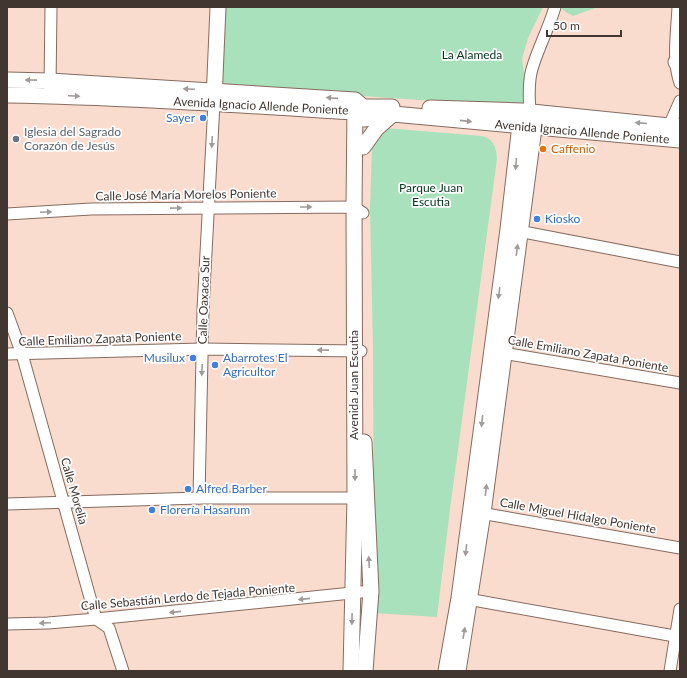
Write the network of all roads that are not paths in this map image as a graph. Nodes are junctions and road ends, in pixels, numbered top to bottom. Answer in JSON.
{"nodes":[{"id":1,"x":51,"y":7,"type":"edge"},
{"id":2,"x":218,"y":7,"type":"edge"},
{"id":3,"x":554,"y":7,"type":"edge"},
{"id":4,"x":678,"y":7,"type":"edge"},
{"id":5,"x":678,"y":66,"type":"edge"},
{"id":6,"x":7,"y":80,"type":"edge"},
{"id":7,"x":680,"y":83,"type":"edge"},
{"id":8,"x":50,"y":88,"type":"junction"},
{"id":9,"x":7,"y":94,"type":"edge"},
{"id":10,"x":214,"y":97,"type":"junction"},
{"id":11,"x":680,"y":101,"type":"edge"},
{"id":12,"x":359,"y":109,"type":"junction"},
{"id":13,"x":526,"y":112,"type":"junction"},
{"id":14,"x":393,"y":114,"type":"junction"},
{"id":15,"x":501,"y":125,"type":"junction"},
{"id":16,"x":675,"y":126,"type":"edge"},
{"id":17,"x":527,"y":127,"type":"junction"},
{"id":18,"x":680,"y":140,"type":"edge"},
{"id":19,"x":517,"y":144,"type":"junction"},
{"id":20,"x":363,"y":147,"type":"junction"},
{"id":21,"x":209,"y":208,"type":"junction"},
{"id":22,"x":358,"y":210,"type":"junction"},
{"id":23,"x":7,"y":214,"type":"edge"},
{"id":24,"x":514,"y":230,"type":"junction"},
{"id":25,"x":680,"y":262,"type":"edge"},
{"id":26,"x":7,"y":313,"type":"edge"},
{"id":27,"x":202,"y":349,"type":"junction"},
{"id":28,"x":358,"y":351,"type":"junction"},
{"id":29,"x":497,"y":352,"type":"junction"},
{"id":30,"x":7,"y":354,"type":"edge"},
{"id":31,"x":22,"y":354,"type":"junction"},
{"id":32,"x":680,"y":383,"type":"edge"},
{"id":33,"x":199,"y":498,"type":"junction"},
{"id":34,"x":360,"y":498,"type":"junction"},
{"id":35,"x":64,"y":502,"type":"junction"},
{"id":36,"x":7,"y":504,"type":"edge"},
{"id":37,"x":477,"y":512,"type":"junction"},
{"id":38,"x":680,"y":548,"type":"edge"},
{"id":39,"x":370,"y":591,"type":"junction"},
{"id":40,"x":352,"y":594,"type":"junction"},
{"id":41,"x":465,"y":599,"type":"junction"},
{"id":42,"x":680,"y":609,"type":"edge"},
{"id":43,"x":96,"y":619,"type":"junction"},
{"id":44,"x":7,"y":624,"type":"edge"},
{"id":45,"x":678,"y":636,"type":"edge"},
{"id":46,"x":124,"y":671,"type":"edge"},
{"id":47,"x":350,"y":671,"type":"edge"},
{"id":48,"x":365,"y":671,"type":"edge"},
{"id":49,"x":446,"y":671,"type":"edge"},
{"id":50,"x":458,"y":671,"type":"edge"},
{"id":51,"x":670,"y":671,"type":"edge"}],
"edges":[{"from":1,"to":8,"type":"street"},
{"from":2,"to":10,"type":"main road","name":"Calle Oaxaca Sur"},
{"from":3,"to":13,"type":"street"},
{"from":4,"to":5,"type":"street"},
{"from":5,"to":7,"type":"street"},
{"from":8,"to":6,"type":"main road","name":"Avenida Ignacio Allende Poniente","one_way":true},
{"from":8,"to":9,"type":"main road","name":"Avenida Ignacio Allende Poniente"},
{"from":8,"to":10,"type":"main road","name":"Avenida Ignacio Allende Poniente"},
{"from":10,"to":12,"type":"main road","name":"Avenida Ignacio Allende Poniente"},
{"from":10,"to":21,"type":"street","name":"Calle Oaxaca Sur","one_way":true},
{"from":11,"to":16,"type":"street"},
{"from":12,"to":13,"type":"main road","name":"Avenida Ignacio Allende Poniente"},
{"from":12,"to":14,"type":"main road","name":"Avenida Ignacio Allende Poniente"},
{"from":12,"to":20,"type":"main road","name":"Avenida Juan Escutia"},
{"from":12,"to":22,"type":"main road","name":"Avenida Juan Escutia"},
{"from":16,"to":13,"type":"main road","name":"Avenida Ignacio Allende Poniente","one_way":true},
{"from":13,"to":17,"type":"main road"},
{"from":14,"to":15,"type":"main road","name":"Avenida Ignacio Allende Poniente","one_way":true},
{"from":14,"to":20,"type":"main road"},
{"from":15,"to":17,"type":"main road","name":"Avenida Ignacio Allende Poniente"},
{"from":15,"to":19,"type":"main road"},
{"from":17,"to":18,"type":"main road","name":"Avenida Ignacio Allende Poniente"},
{"from":17,"to":19,"type":"main road"},
{"from":17,"to":24,"type":"main road"},
{"from":19,"to":24,"type":"main road","one_way":true},
{"from":20,"to":22,"type":"main road","name":"Avenida Juan Escutia"},
{"from":21,"to":22,"type":"street","name":"Calle José María Morelos Poniente","one_way":true},
{"from":23,"to":21,"type":"street","name":"Calle José María Morelos Poniente","one_way":true},
{"from":21,"to":27,"type":"street","name":"Calle Oaxaca Sur"},
{"from":22,"to":28,"type":"main road","name":"Avenida Juan Escutia"},
{"from":24,"to":25,"type":"street"},
{"from":24,"to":29,"type":"main road"},
{"from":26,"to":31,"type":"street","name":"Calle Morelia"},
{"from":28,"to":27,"type":"street","name":"Calle Emiliano Zapata Poniente","one_way":true},
{"from":27,"to":31,"type":"street","name":"Calle Emiliano Zapata Poniente"},
{"from":27,"to":33,"type":"street","name":"Calle Oaxaca Sur","one_way":true},
{"from":28,"to":34,"type":"main road","name":"Avenida Juan Escutia"},
{"from":29,"to":32,"type":"street","name":"Calle Emiliano Zapata Poniente"},
{"from":29,"to":37,"type":"main road"},
{"from":30,"to":31,"type":"street","name":"Calle Emiliano Zapata Poniente"},
{"from":31,"to":35,"type":"street","name":"Calle Morelia"},
{"from":33,"to":34,"type":"street"},
{"from":33,"to":35,"type":"street"},
{"from":39,"to":34,"type":"main road","name":"Avenida Juan Escutia","one_way":true},
{"from":34,"to":40,"type":"main road","name":"Avenida Juan Escutia"},
{"from":35,"to":36,"type":"street"},
{"from":35,"to":43,"type":"street","name":"Calle Morelia"},
{"from":37,"to":38,"type":"street","name":"Calle Miguel Hidalgo Poniente"},
{"from":37,"to":41,"type":"main road"},
{"from":39,"to":40,"type":"street","name":"Calle Sebastián Lerdo de Tejada Poniente"},
{"from":39,"to":48,"type":"main road","name":"Avenida Juan Escutia"},
{"from":40,"to":43,"type":"street","name":"Calle Sebastián Lerdo de Tejada Poniente","one_way":true},
{"from":40,"to":47,"type":"main road","name":"Avenida Juan Escutia","one_way":true},
{"from":41,"to":45,"type":"street"},
{"from":41,"to":49,"type":"main road"},
{"from":50,"to":41,"type":"main road","one_way":true},
{"from":42,"to":45,"type":"street"},
{"from":43,"to":44,"type":"street","name":"Calle Sebastián Lerdo de Tejada Poniente","one_way":true},
{"from":43,"to":46,"type":"street"},
{"from":45,"to":51,"type":"street"}]}
